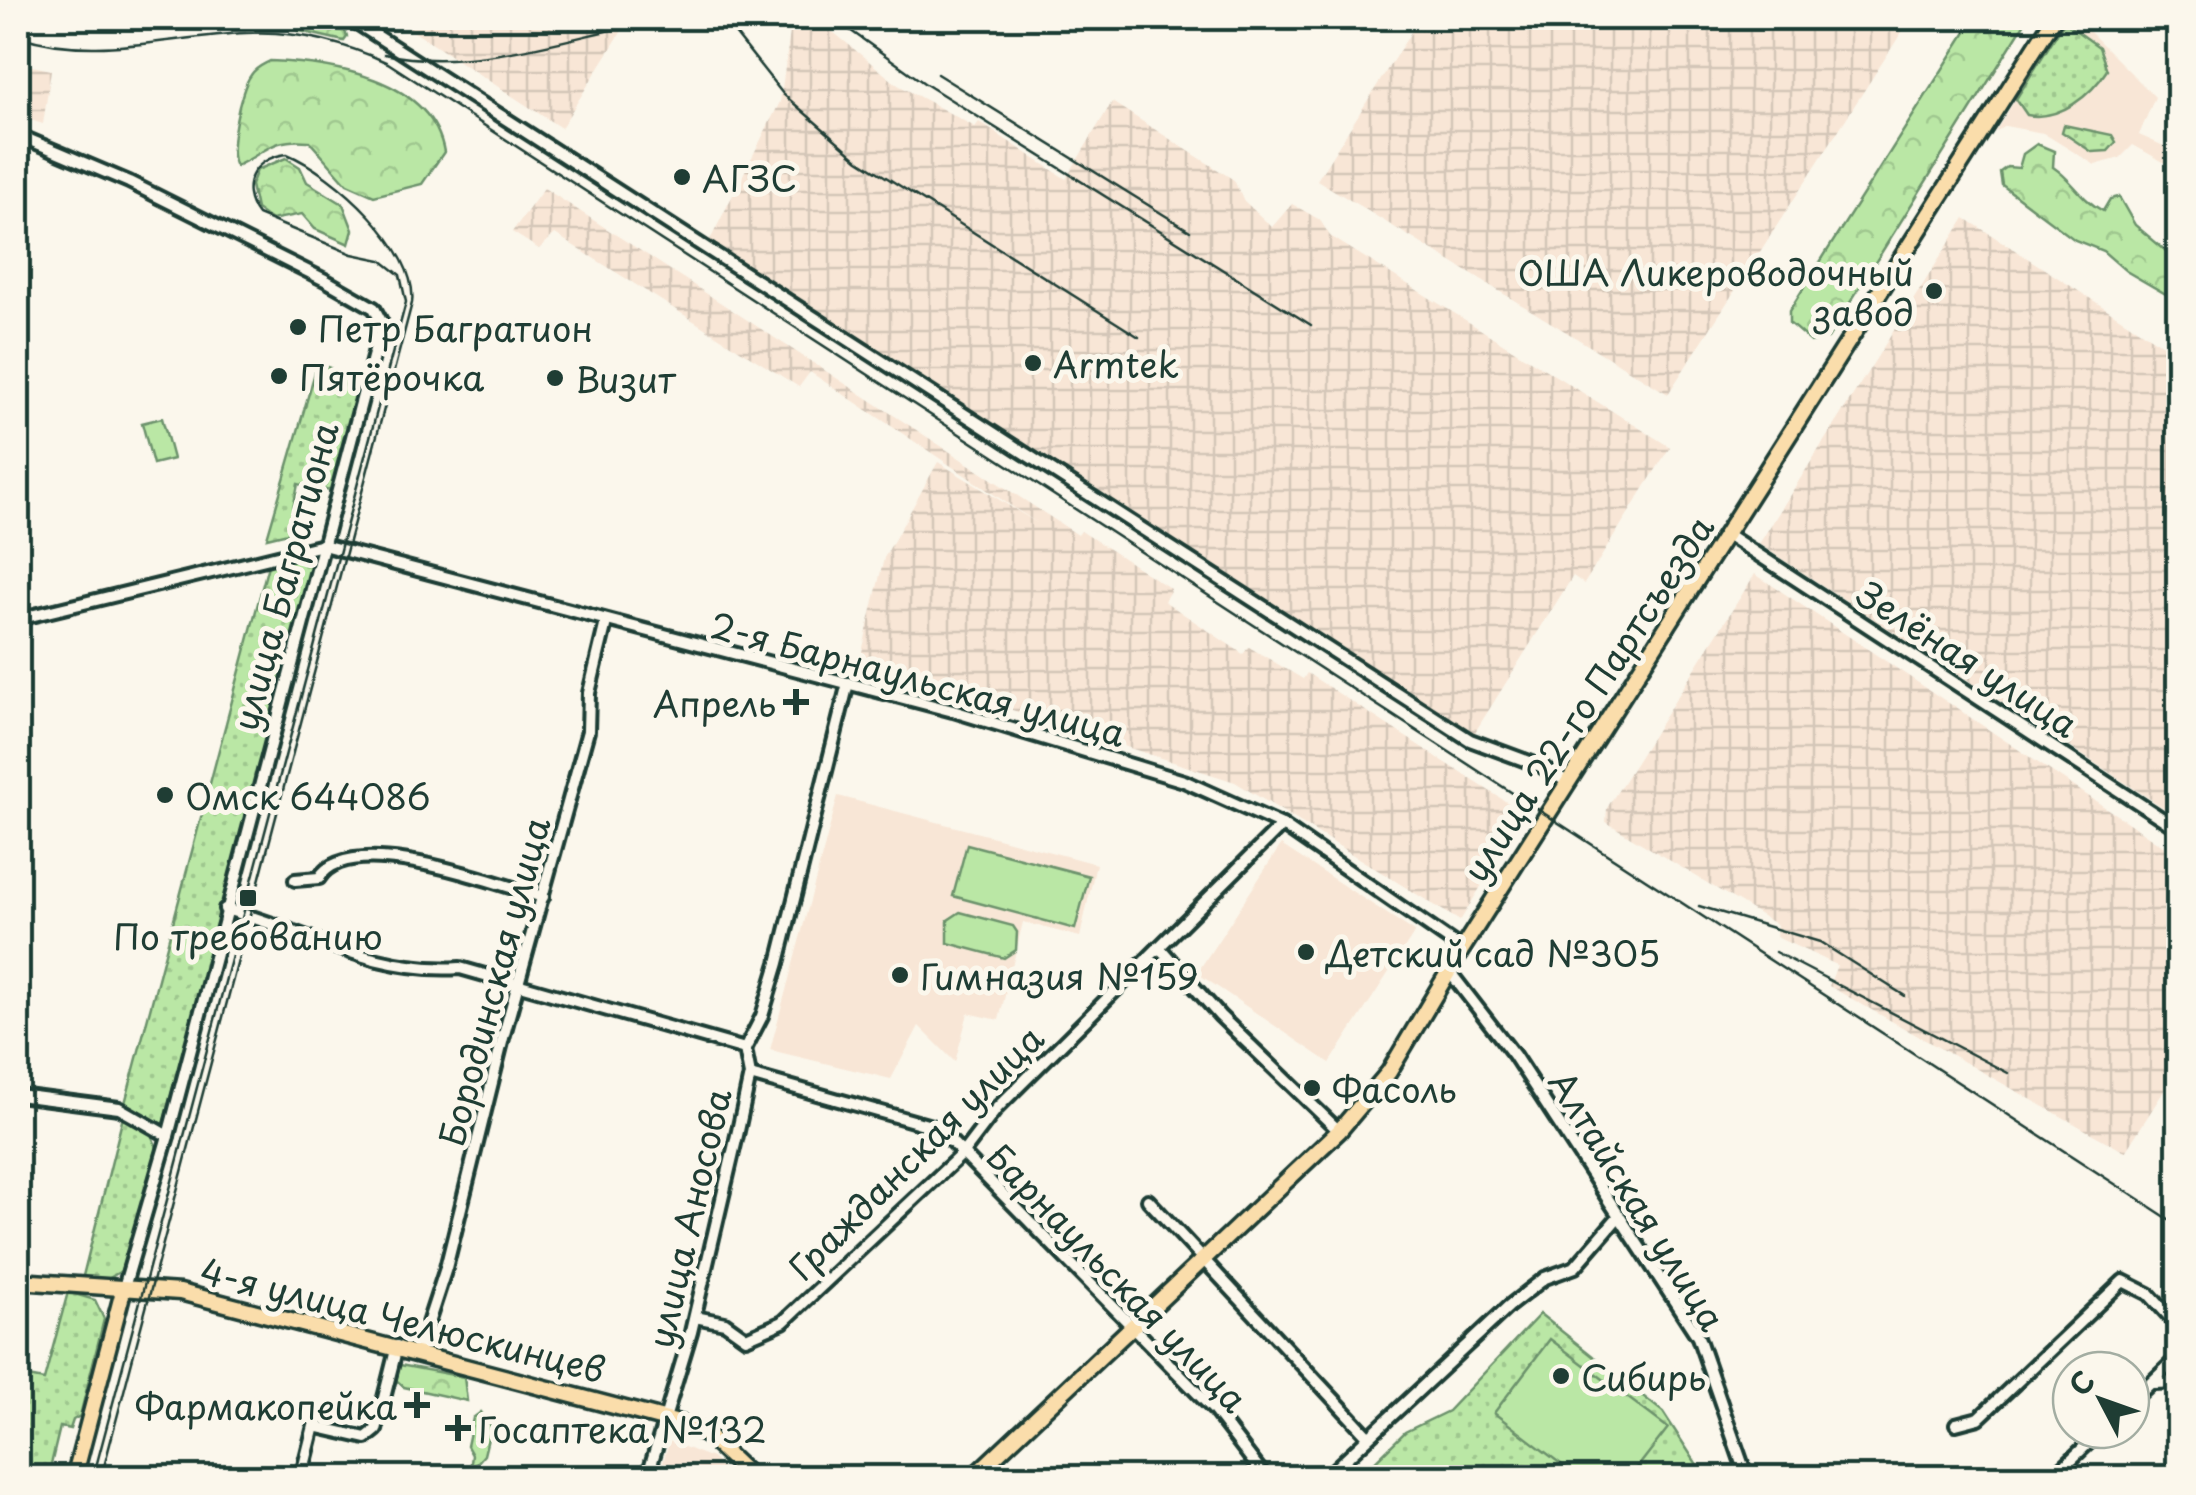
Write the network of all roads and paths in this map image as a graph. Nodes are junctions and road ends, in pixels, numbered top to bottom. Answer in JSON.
{"nodes":[{"id":1,"x":349,"y":18,"type":"edge"},
{"id":2,"x":2054,"y":18,"type":"edge"},
{"id":3,"x":18,"y":135,"type":"edge"},
{"id":4,"x":1728,"y":535,"type":"junction"},
{"id":5,"x":323,"y":545,"type":"junction"},
{"id":6,"x":18,"y":618,"type":"edge"},
{"id":7,"x":606,"y":622,"type":"junction"},
{"id":8,"x":848,"y":683,"type":"junction"},
{"id":9,"x":1569,"y":783,"type":"junction"},
{"id":10,"x":1282,"y":825,"type":"junction"},
{"id":11,"x":2178,"y":829,"type":"edge"},
{"id":12,"x":296,"y":880,"type":"dead end"},
{"id":13,"x":544,"y":898,"type":"junction"},
{"id":14,"x":225,"y":909,"type":"junction"},
{"id":15,"x":1159,"y":947,"type":"junction"},
{"id":16,"x":1462,"y":949,"type":"junction"},
{"id":17,"x":1449,"y":970,"type":"junction"},
{"id":18,"x":520,"y":985,"type":"junction"},
{"id":19,"x":745,"y":1049,"type":"junction"},
{"id":20,"x":750,"y":1075,"type":"junction"},
{"id":21,"x":18,"y":1095,"type":"edge"},
{"id":22,"x":1339,"y":1131,"type":"junction"},
{"id":23,"x":168,"y":1136,"type":"junction"},
{"id":24,"x":962,"y":1154,"type":"junction"},
{"id":25,"x":1148,"y":1200,"type":"dead end"},
{"id":26,"x":1619,"y":1216,"type":"junction"},
{"id":27,"x":1202,"y":1260,"type":"junction"},
{"id":28,"x":18,"y":1281,"type":"edge"},
{"id":29,"x":123,"y":1290,"type":"junction"},
{"id":30,"x":695,"y":1317,"type":"junction"},
{"id":31,"x":2178,"y":1326,"type":"edge"},
{"id":32,"x":1132,"y":1327,"type":"junction"},
{"id":33,"x":397,"y":1346,"type":"junction"},
{"id":34,"x":418,"y":1352,"type":"junction"},
{"id":35,"x":2178,"y":1356,"type":"edge"},
{"id":36,"x":2178,"y":1382,"type":"edge"},
{"id":37,"x":2153,"y":1383,"type":"joint"},
{"id":38,"x":665,"y":1418,"type":"junction"},
{"id":39,"x":1956,"y":1424,"type":"dead end"},
{"id":40,"x":1368,"y":1436,"type":"junction"},
{"id":41,"x":2178,"y":1443,"type":"edge"},
{"id":42,"x":2081,"y":1450,"type":"edge"},
{"id":43,"x":74,"y":1478,"type":"edge"},
{"id":44,"x":301,"y":1478,"type":"edge"},
{"id":45,"x":648,"y":1478,"type":"edge"},
{"id":46,"x":752,"y":1478,"type":"edge"},
{"id":47,"x":972,"y":1478,"type":"edge"},
{"id":48,"x":1266,"y":1478,"type":"edge"},
{"id":49,"x":1325,"y":1478,"type":"edge"},
{"id":50,"x":1747,"y":1478,"type":"edge"},
{"id":51,"x":2052,"y":1478,"type":"edge"},
{"id":52,"x":2174,"y":1478,"type":"edge"}],
"edges":[{"from":1,"to":9,"type":"street"},
{"from":2,"to":4,"type":"main road","name":"улица 22-го Партсъезда"},
{"from":3,"to":5,"type":"street","name":"улица Багратиона"},
{"from":4,"to":9,"type":"main road","name":"улица 22-го Партсъезда"},
{"from":4,"to":11,"type":"street","name":"Зелёная улица"},
{"from":5,"to":6,"type":"street"},
{"from":5,"to":7,"type":"street","name":"2-я Барнаульская улица"},
{"from":5,"to":14,"type":"street","name":"улица Багратиона"},
{"from":7,"to":8,"type":"street","name":"2-я Барнаульская улица"},
{"from":7,"to":13,"type":"street","name":"Бородинская улица"},
{"from":8,"to":10,"type":"street","name":"2-я Барнаульская улица"},
{"from":8,"to":19,"type":"street","name":"улица Аносова"},
{"from":9,"to":16,"type":"main road","name":"улица 22-го Партсъезда"},
{"from":10,"to":15,"type":"street","name":"Гражданская улица"},
{"from":10,"to":16,"type":"street","name":"2-я Барнаульская улица"},
{"from":12,"to":13,"type":"street"},
{"from":13,"to":18,"type":"street","name":"Бородинская улица"},
{"from":14,"to":18,"type":"street"},
{"from":14,"to":23,"type":"street","name":"улица Багратиона"},
{"from":15,"to":22,"type":"street"},
{"from":15,"to":24,"type":"street","name":"Гражданская улица"},
{"from":16,"to":17,"type":"main road","name":"улица 22-го Партсъезда"},
{"from":17,"to":22,"type":"main road","name":"улица 22-го Партсъезда"},
{"from":17,"to":26,"type":"street","name":"Алтайская улица"},
{"from":18,"to":19,"type":"street"},
{"from":18,"to":34,"type":"street","name":"Бородинская улица"},
{"from":19,"to":20,"type":"street","name":"улица Аносова"},
{"from":20,"to":24,"type":"street","name":"Барнаульская улица"},
{"from":20,"to":30,"type":"street","name":"улица Аносова"},
{"from":21,"to":23,"type":"street"},
{"from":22,"to":27,"type":"main road","name":"улица 22-го Партсъезда"},
{"from":23,"to":29,"type":"street","name":"улица Багратиона"},
{"from":24,"to":30,"type":"street","name":"Гражданская улица"},
{"from":24,"to":32,"type":"street","name":"Барнаульская улица"},
{"from":25,"to":27,"type":"street"},
{"from":26,"to":40,"type":"street"},
{"from":26,"to":50,"type":"street","name":"Алтайская улица"},
{"from":27,"to":32,"type":"main road","name":"улица 22-го Партсъезда"},
{"from":27,"to":40,"type":"street"},
{"from":28,"to":29,"type":"main road","name":"4-я улица Челюскинцев"},
{"from":29,"to":33,"type":"main road","name":"4-я улица Челюскинцев"},
{"from":29,"to":43,"type":"main road","name":"улица Багратиона"},
{"from":30,"to":38,"type":"street","name":"улица Аносова"},
{"from":31,"to":39,"type":"street"},
{"from":32,"to":47,"type":"main road","name":"улица 22-го Партсъезда"},
{"from":32,"to":48,"type":"street","name":"Барнаульская улица"},
{"from":33,"to":34,"type":"main road","name":"4-я улица Челюскинцев"},
{"from":33,"to":44,"type":"street"},
{"from":34,"to":38,"type":"main road","name":"4-я улица Челюскинцев"},
{"from":35,"to":37,"type":"street"},
{"from":36,"to":37,"type":"street"},
{"from":38,"to":45,"type":"street","name":"улица Аносова"},
{"from":38,"to":46,"type":"main road","name":"4-я улица Челюскинцев"},
{"from":40,"to":49,"type":"street"},
{"from":41,"to":52,"type":"street"},
{"from":42,"to":51,"type":"street"}]}
